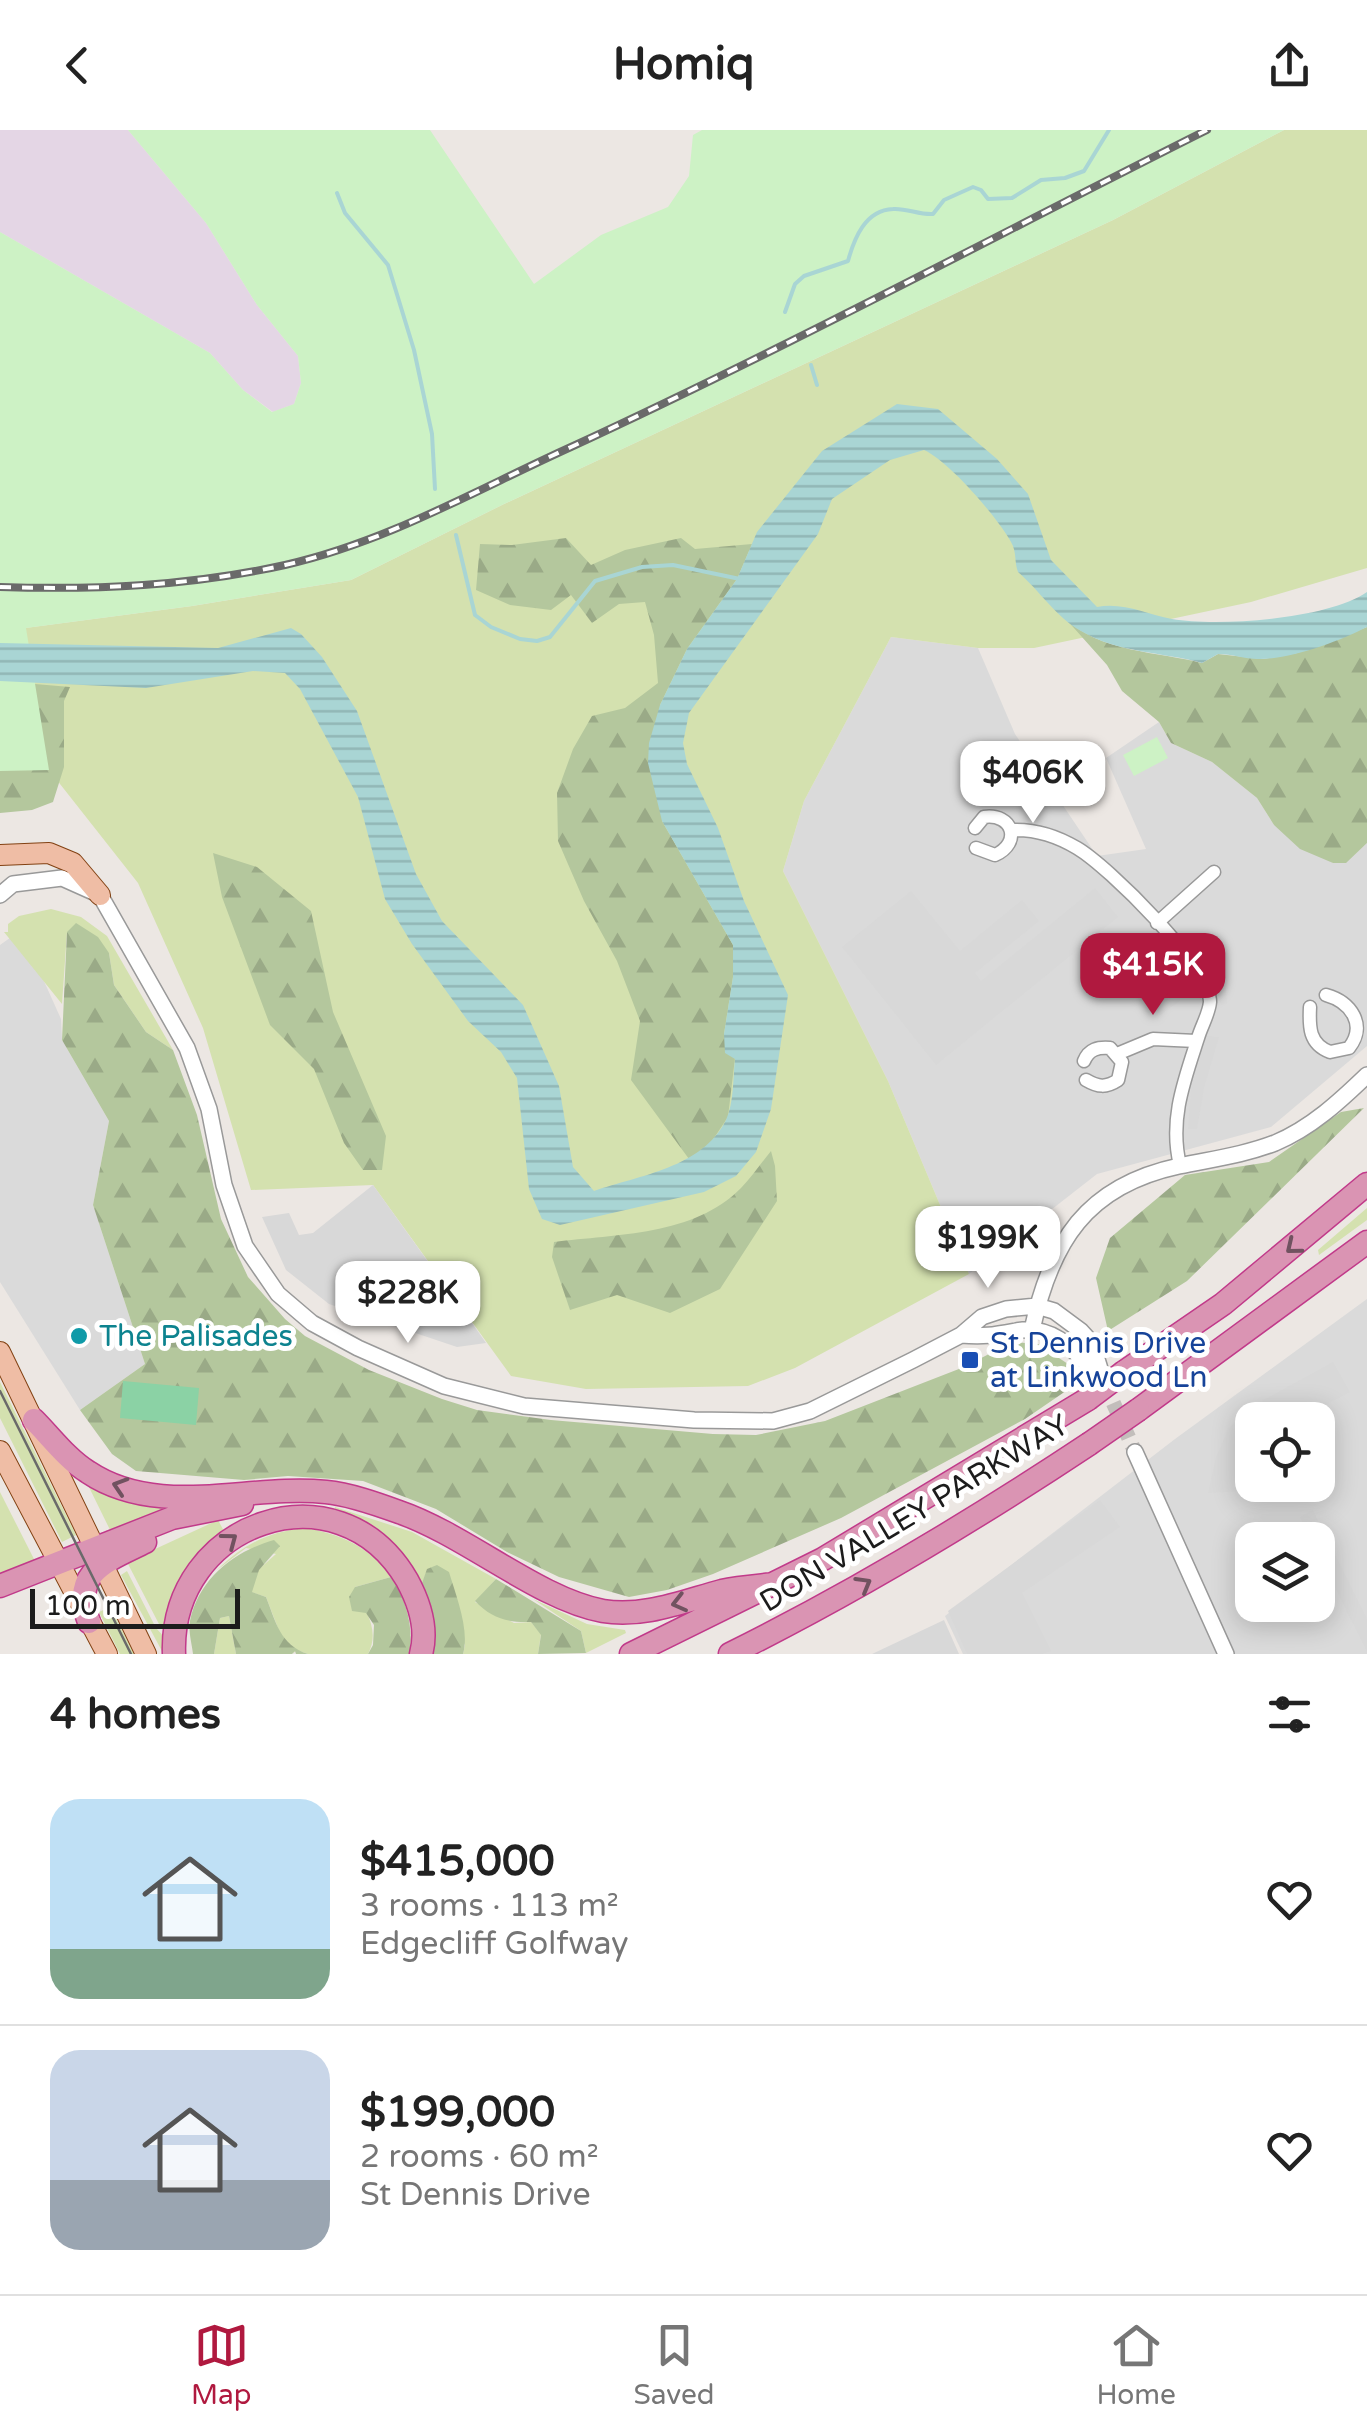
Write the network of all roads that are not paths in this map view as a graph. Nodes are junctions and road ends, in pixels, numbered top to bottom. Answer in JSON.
{"nodes":[{"id":1,"x":974,"y":828,"type":"dead end"},
{"id":2,"x":1012,"y":830,"type":"junction"},
{"id":3,"x":976,"y":848,"type":"dead end"},
{"id":4,"x":0,"y":856,"type":"edge"},
{"id":5,"x":1214,"y":872,"type":"dead end"},
{"id":6,"x":0,"y":895,"type":"edge"},
{"id":7,"x":100,"y":895,"type":"junction"},
{"id":8,"x":1157,"y":923,"type":"junction"},
{"id":9,"x":1326,"y":995,"type":"dead end"},
{"id":10,"x":1310,"y":1007,"type":"dead end"},
{"id":11,"x":1196,"y":1041,"type":"junction"},
{"id":12,"x":1361,"y":1042,"type":"edge"},
{"id":13,"x":1117,"y":1054,"type":"junction"},
{"id":14,"x":1084,"y":1060,"type":"dead end"},
{"id":15,"x":1367,"y":1074,"type":"edge"},
{"id":16,"x":1086,"y":1080,"type":"dead end"},
{"id":17,"x":1180,"y":1166,"type":"junction"},
{"id":18,"x":1367,"y":1184,"type":"edge"},
{"id":19,"x":1367,"y":1242,"type":"edge"},
{"id":20,"x":1037,"y":1306,"type":"junction"},
{"id":21,"x":1032,"y":1330,"type":"junction"},
{"id":22,"x":962,"y":1335,"type":"junction"},
{"id":23,"x":0,"y":1352,"type":"edge"},
{"id":24,"x":34,"y":1420,"type":"junction"},
{"id":25,"x":0,"y":1451,"type":"edge"},
{"id":26,"x":1136,"y":1452,"type":"tunnel mouth"},
{"id":27,"x":355,"y":1499,"type":"junction"},
{"id":28,"x":98,"y":1556,"type":"junction"},
{"id":29,"x":58,"y":1564,"type":"junction"},
{"id":30,"x":775,"y":1584,"type":"junction"},
{"id":31,"x":0,"y":1586,"type":"edge"},
{"id":32,"x":89,"y":1622,"type":"junction"},
{"id":33,"x":778,"y":1630,"type":"junction"},
{"id":34,"x":107,"y":1654,"type":"edge"},
{"id":35,"x":146,"y":1654,"type":"edge"},
{"id":36,"x":174,"y":1654,"type":"edge"},
{"id":37,"x":421,"y":1654,"type":"edge"},
{"id":38,"x":631,"y":1654,"type":"edge"},
{"id":39,"x":730,"y":1654,"type":"edge"},
{"id":40,"x":753,"y":1654,"type":"edge"},
{"id":41,"x":1226,"y":1654,"type":"edge"}],
"edges":[{"from":1,"to":2,"type":"street"},
{"from":2,"to":3,"type":"street"},
{"from":2,"to":8,"type":"street"},
{"from":4,"to":7,"type":"main road"},
{"from":5,"to":8,"type":"street"},
{"from":6,"to":7,"type":"street"},
{"from":7,"to":22,"type":"street"},
{"from":8,"to":11,"type":"street"},
{"from":9,"to":12,"type":"street"},
{"from":10,"to":12,"type":"street"},
{"from":11,"to":13,"type":"street"},
{"from":11,"to":17,"type":"street"},
{"from":13,"to":14,"type":"street"},
{"from":13,"to":16,"type":"street"},
{"from":15,"to":17,"type":"street"},
{"from":17,"to":20,"type":"street"},
{"from":18,"to":30,"type":"highway","name":"DON VALLEY PARKWAY","one_way":true,"bridge":true},
{"from":33,"to":19,"type":"highway","name":"DON VALLEY PARKWAY","one_way":true,"bridge":true},
{"from":20,"to":21,"type":"street"},
{"from":20,"to":21,"type":"street"},
{"from":20,"to":22,"type":"street"},
{"from":21,"to":22,"type":"street"},
{"from":23,"to":24,"type":"main road"},
{"from":27,"to":24,"type":"highway","one_way":true},
{"from":24,"to":28,"type":"main road"},
{"from":25,"to":29,"type":"main road"},
{"from":26,"to":41,"type":"street"},
{"from":27,"to":28,"type":"highway"},
{"from":30,"to":27,"type":"highway","one_way":true},
{"from":28,"to":29,"type":"highway"},
{"from":28,"to":32,"type":"highway"},
{"from":28,"to":35,"type":"main road"},
{"from":29,"to":31,"type":"highway"},
{"from":29,"to":32,"type":"main road"},
{"from":30,"to":38,"type":"highway","name":"DON VALLEY PARKWAY"},
{"from":32,"to":34,"type":"main road"},
{"from":33,"to":39,"type":"highway","name":"DON VALLEY PARKWAY"},
{"from":33,"to":40,"type":"highway"},
{"from":36,"to":37,"type":"highway","one_way":true}]}
